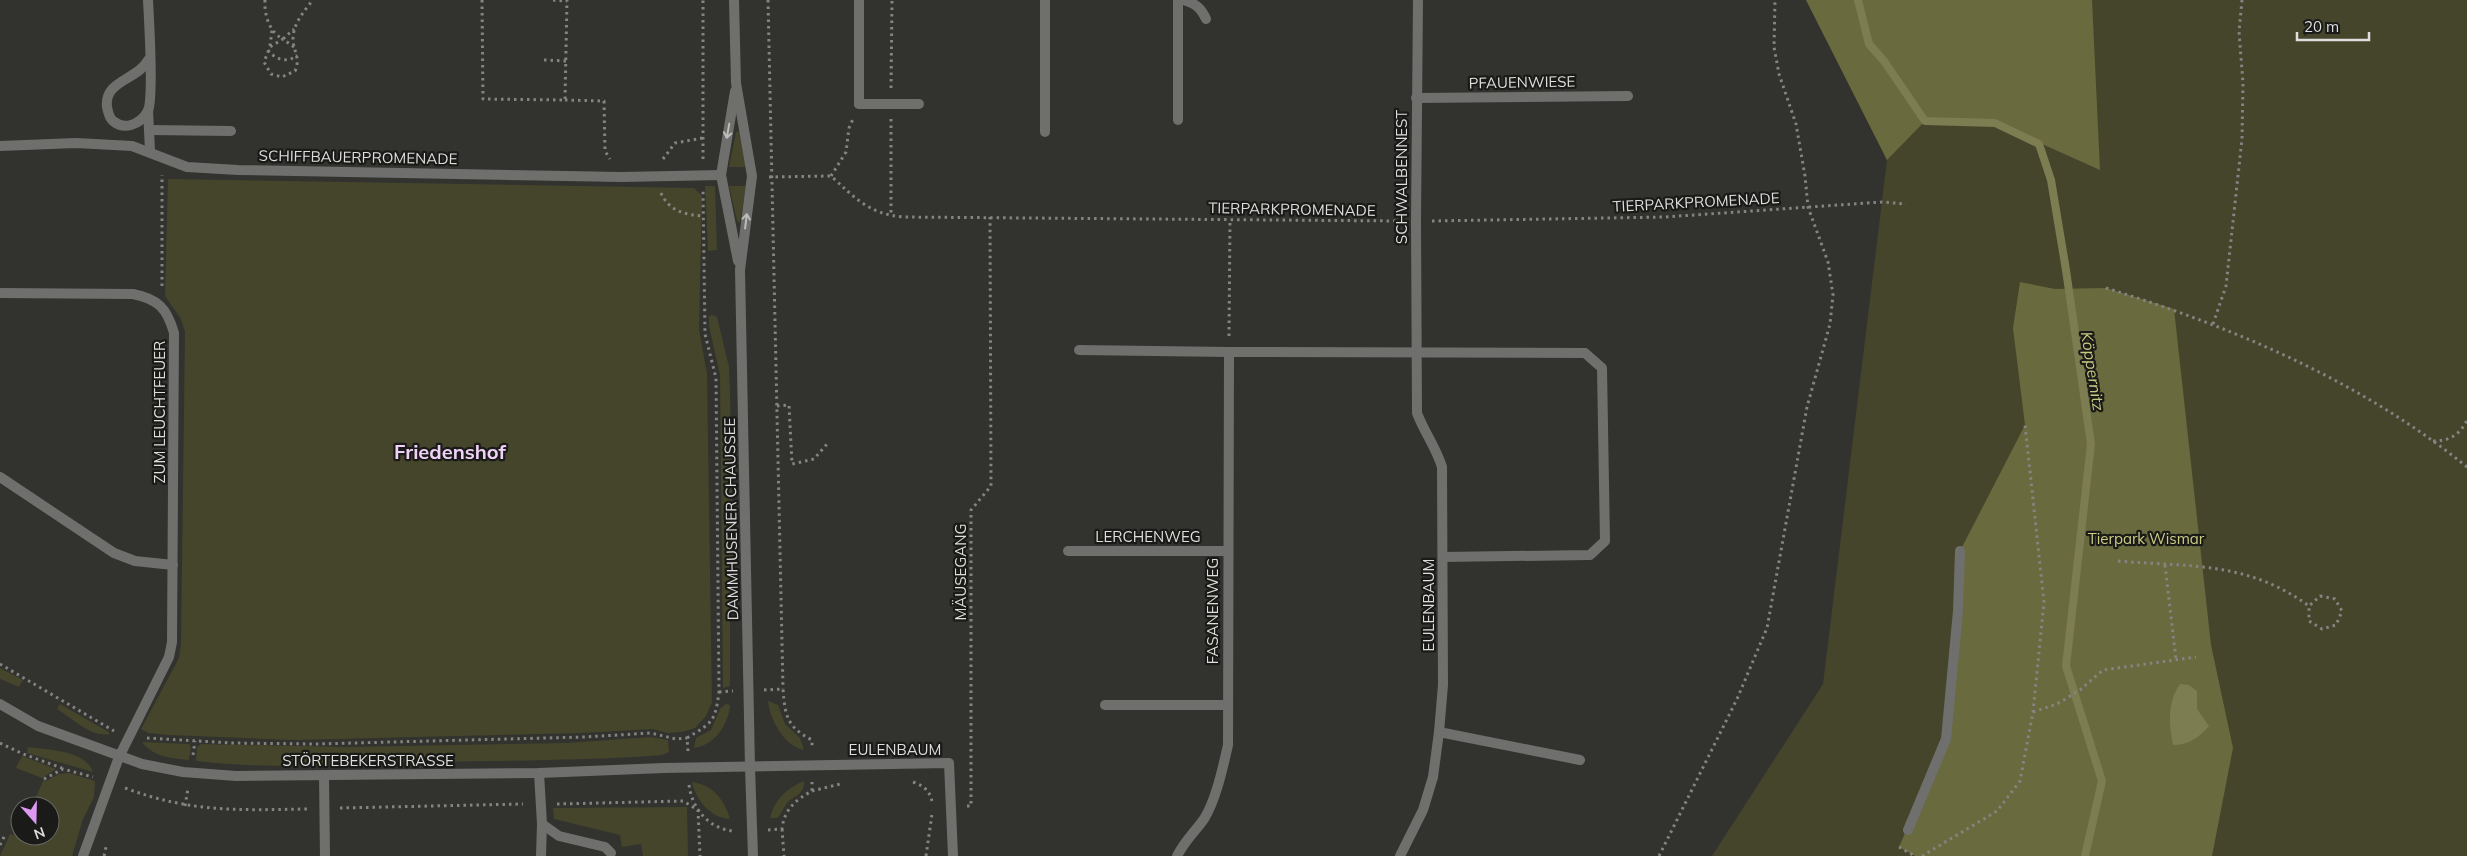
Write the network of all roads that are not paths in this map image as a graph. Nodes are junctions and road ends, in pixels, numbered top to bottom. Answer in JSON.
{"nodes":[{"id":1,"x":148,"y":0,"type":"edge"},
{"id":2,"x":734,"y":0,"type":"edge"},
{"id":3,"x":859,"y":0,"type":"edge"},
{"id":4,"x":1045,"y":0,"type":"edge"},
{"id":5,"x":1178,"y":0,"type":"edge"},
{"id":6,"x":1184,"y":0,"type":"edge"},
{"id":7,"x":1418,"y":0,"type":"edge"},
{"id":8,"x":1206,"y":19,"type":"dead end"},
{"id":9,"x":149,"y":59,"type":"junction"},
{"id":10,"x":736,"y":83,"type":"junction"},
{"id":11,"x":1628,"y":96,"type":"dead end"},
{"id":12,"x":1416,"y":98,"type":"junction"},
{"id":13,"x":918,"y":104,"type":"dead end"},
{"id":14,"x":148,"y":110,"type":"junction"},
{"id":15,"x":1178,"y":120,"type":"dead end"},
{"id":16,"x":149,"y":130,"type":"junction"},
{"id":17,"x":231,"y":131,"type":"dead end"},
{"id":18,"x":1045,"y":132,"type":"dead end"},
{"id":19,"x":0,"y":146,"type":"edge"},
{"id":20,"x":150,"y":151,"type":"junction"},
{"id":21,"x":720,"y":175,"type":"junction"},
{"id":22,"x":740,"y":270,"type":"junction"},
{"id":23,"x":0,"y":293,"type":"edge"},
{"id":24,"x":1079,"y":350,"type":"dead end"},
{"id":25,"x":1229,"y":352,"type":"junction"},
{"id":26,"x":1416,"y":353,"type":"junction"},
{"id":27,"x":0,"y":476,"type":"edge"},
{"id":28,"x":1068,"y":551,"type":"dead end"},
{"id":29,"x":1227,"y":551,"type":"junction"},
{"id":30,"x":1960,"y":551,"type":"dead end"},
{"id":31,"x":1442,"y":557,"type":"junction"},
{"id":32,"x":173,"y":565,"type":"junction"},
{"id":33,"x":0,"y":704,"type":"edge"},
{"id":34,"x":1227,"y":704,"type":"junction"},
{"id":35,"x":1105,"y":705,"type":"dead end"},
{"id":36,"x":1439,"y":732,"type":"junction"},
{"id":37,"x":119,"y":757,"type":"junction"},
{"id":38,"x":1580,"y":760,"type":"dead end"},
{"id":39,"x":750,"y":767,"type":"junction"},
{"id":40,"x":539,"y":773,"type":"junction"},
{"id":41,"x":324,"y":775,"type":"junction"},
{"id":42,"x":542,"y":824,"type":"junction"},
{"id":43,"x":1908,"y":830,"type":"dead end"},
{"id":44,"x":611,"y":853,"type":"dead end"},
{"id":45,"x":83,"y":856,"type":"edge"},
{"id":46,"x":325,"y":856,"type":"edge"},
{"id":47,"x":541,"y":856,"type":"edge"},
{"id":48,"x":753,"y":856,"type":"edge"},
{"id":49,"x":953,"y":856,"type":"edge"},
{"id":50,"x":1177,"y":856,"type":"edge"},
{"id":51,"x":1400,"y":856,"type":"edge"}],
"edges":[{"from":1,"to":9,"type":"street"},
{"from":2,"to":10,"type":"street","name":"DAMMHUSENER CHAUSSEE"},
{"from":3,"to":13,"type":"street"},
{"from":4,"to":18,"type":"street"},
{"from":5,"to":15,"type":"street"},
{"from":6,"to":8,"type":"street"},
{"from":7,"to":12,"type":"street","name":"SCHWALBENNEST"},
{"from":9,"to":14,"type":"street"},
{"from":9,"to":14,"type":"street"},
{"from":10,"to":21,"type":"street","name":"DAMMHUSENER CHAUSSEE","one_way":true},
{"from":22,"to":10,"type":"street","name":"DAMMHUSENER CHAUSSEE","one_way":true},
{"from":11,"to":12,"type":"street","name":"PFAUENWIESE"},
{"from":12,"to":26,"type":"street","name":"SCHWALBENNEST"},
{"from":14,"to":16,"type":"street"},
{"from":16,"to":17,"type":"street"},
{"from":16,"to":20,"type":"street"},
{"from":19,"to":20,"type":"street","name":"SCHIFFBAUERPROMENADE"},
{"from":20,"to":21,"type":"street","name":"SCHIFFBAUERPROMENADE"},
{"from":21,"to":22,"type":"street","name":"DAMMHUSENER CHAUSSEE"},
{"from":22,"to":39,"type":"street","name":"DAMMHUSENER CHAUSSEE"},
{"from":23,"to":32,"type":"street","name":"ZUM LEUCHTFEUER"},
{"from":24,"to":25,"type":"street"},
{"from":25,"to":26,"type":"street"},
{"from":25,"to":29,"type":"street","name":"FASANENWEG"},
{"from":26,"to":31,"type":"street","name":"EULENBAUM"},
{"from":26,"to":31,"type":"street"},
{"from":27,"to":32,"type":"street"},
{"from":28,"to":29,"type":"street","name":"LERCHENWEG"},
{"from":29,"to":34,"type":"street","name":"FASANENWEG"},
{"from":30,"to":43,"type":"street"},
{"from":31,"to":36,"type":"street","name":"EULENBAUM"},
{"from":32,"to":37,"type":"street","name":"ZUM LEUCHTFEUER"},
{"from":33,"to":37,"type":"street","name":"STÖRTEBEKERSTRASSE"},
{"from":34,"to":35,"type":"street"},
{"from":34,"to":50,"type":"street","name":"FASANENWEG"},
{"from":36,"to":38,"type":"street"},
{"from":36,"to":51,"type":"street","name":"EULENBAUM"},
{"from":37,"to":41,"type":"street","name":"STÖRTEBEKERSTRASSE"},
{"from":37,"to":45,"type":"street","name":"ZUM LEUCHTFEUER"},
{"from":39,"to":40,"type":"street","name":"STÖRTEBEKERSTRASSE"},
{"from":39,"to":48,"type":"street","name":"DAMMHUSENER CHAUSSEE"},
{"from":39,"to":49,"type":"street","name":"EULENBAUM"},
{"from":40,"to":41,"type":"street","name":"STÖRTEBEKERSTRASSE"},
{"from":40,"to":42,"type":"street"},
{"from":41,"to":46,"type":"street"},
{"from":42,"to":44,"type":"street"},
{"from":42,"to":47,"type":"street"}]}
